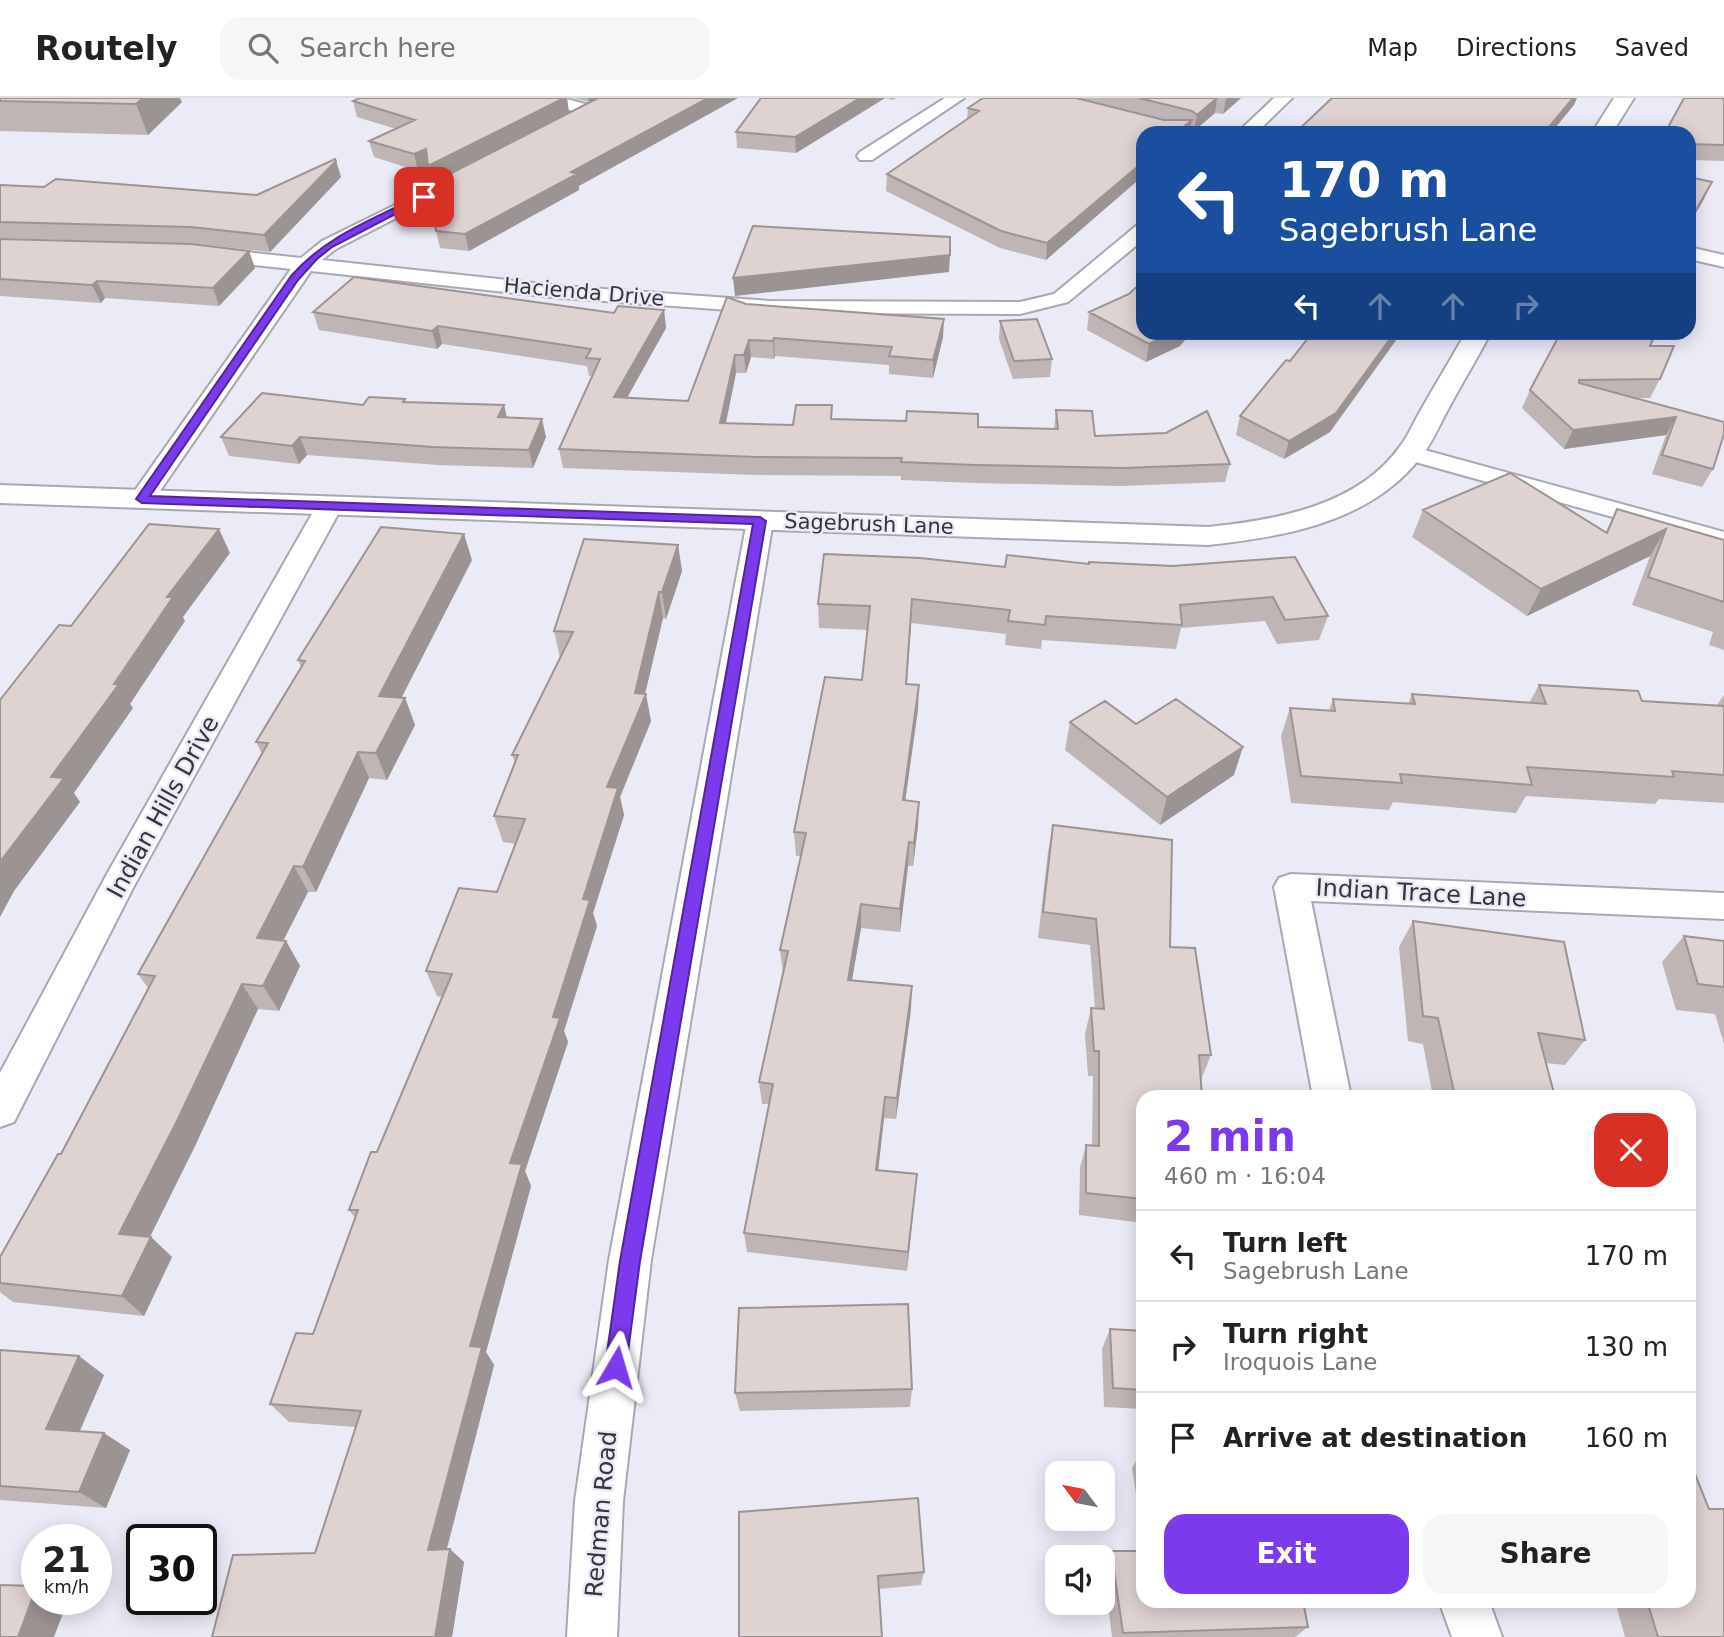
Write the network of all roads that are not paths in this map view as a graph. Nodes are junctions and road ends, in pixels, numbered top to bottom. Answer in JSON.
{"nodes":[{"id":1,"x":545,"y":98,"type":"edge"},
{"id":2,"x":956,"y":98,"type":"edge"},
{"id":3,"x":1284,"y":98,"type":"edge"},
{"id":4,"x":1624,"y":98,"type":"edge"},
{"id":5,"x":566,"y":123,"type":"edge"},
{"id":6,"x":1254,"y":126,"type":"edge"},
{"id":7,"x":1606,"y":126,"type":"edge"},
{"id":8,"x":866,"y":156,"type":"dead end"},
{"id":9,"x":495,"y":160,"type":"edge"},
{"id":10,"x":1136,"y":236,"type":"edge"},
{"id":11,"x":185,"y":252,"type":"edge"},
{"id":12,"x":1696,"y":255,"type":"edge"},
{"id":13,"x":1724,"y":261,"type":"edge"},
{"id":14,"x":307,"y":264,"type":"junction"},
{"id":15,"x":1474,"y":340,"type":"edge"},
{"id":16,"x":1410,"y":453,"type":"junction"},
{"id":17,"x":0,"y":494,"type":"edge"},
{"id":18,"x":142,"y":499,"type":"junction"},
{"id":19,"x":330,"y":505,"type":"junction"},
{"id":20,"x":760,"y":521,"type":"junction"},
{"id":21,"x":1724,"y":540,"type":"edge"},
{"id":22,"x":1724,"y":906,"type":"edge"},
{"id":23,"x":1331,"y":1090,"type":"edge"},
{"id":24,"x":0,"y":1110,"type":"edge"},
{"id":25,"x":1467,"y":1608,"type":"edge"},
{"id":26,"x":592,"y":1637,"type":"edge"},
{"id":27,"x":1477,"y":1637,"type":"edge"}],
"edges":[{"from":1,"to":5,"type":"street"},
{"from":2,"to":8,"type":"street"},
{"from":3,"to":6,"type":"street"},
{"from":4,"to":7,"type":"street"},
{"from":9,"to":14,"type":"street"},
{"from":10,"to":14,"type":"street","name":"Hacienda Drive"},
{"from":11,"to":14,"type":"street","name":"Hacienda Drive"},
{"from":12,"to":13,"type":"street"},
{"from":14,"to":18,"type":"street"},
{"from":15,"to":16,"type":"street","name":"Sagebrush Lane"},
{"from":16,"to":20,"type":"street","name":"Sagebrush Lane"},
{"from":16,"to":21,"type":"street"},
{"from":17,"to":18,"type":"street","name":"Sagebrush Lane"},
{"from":18,"to":19,"type":"street","name":"Sagebrush Lane"},
{"from":19,"to":20,"type":"street","name":"Sagebrush Lane"},
{"from":19,"to":24,"type":"street","name":"Indian Hills Drive"},
{"from":20,"to":26,"type":"street","name":"Redman Road"},
{"from":22,"to":23,"type":"street","name":"Indian Trace Lane"},
{"from":25,"to":27,"type":"street"}]}
